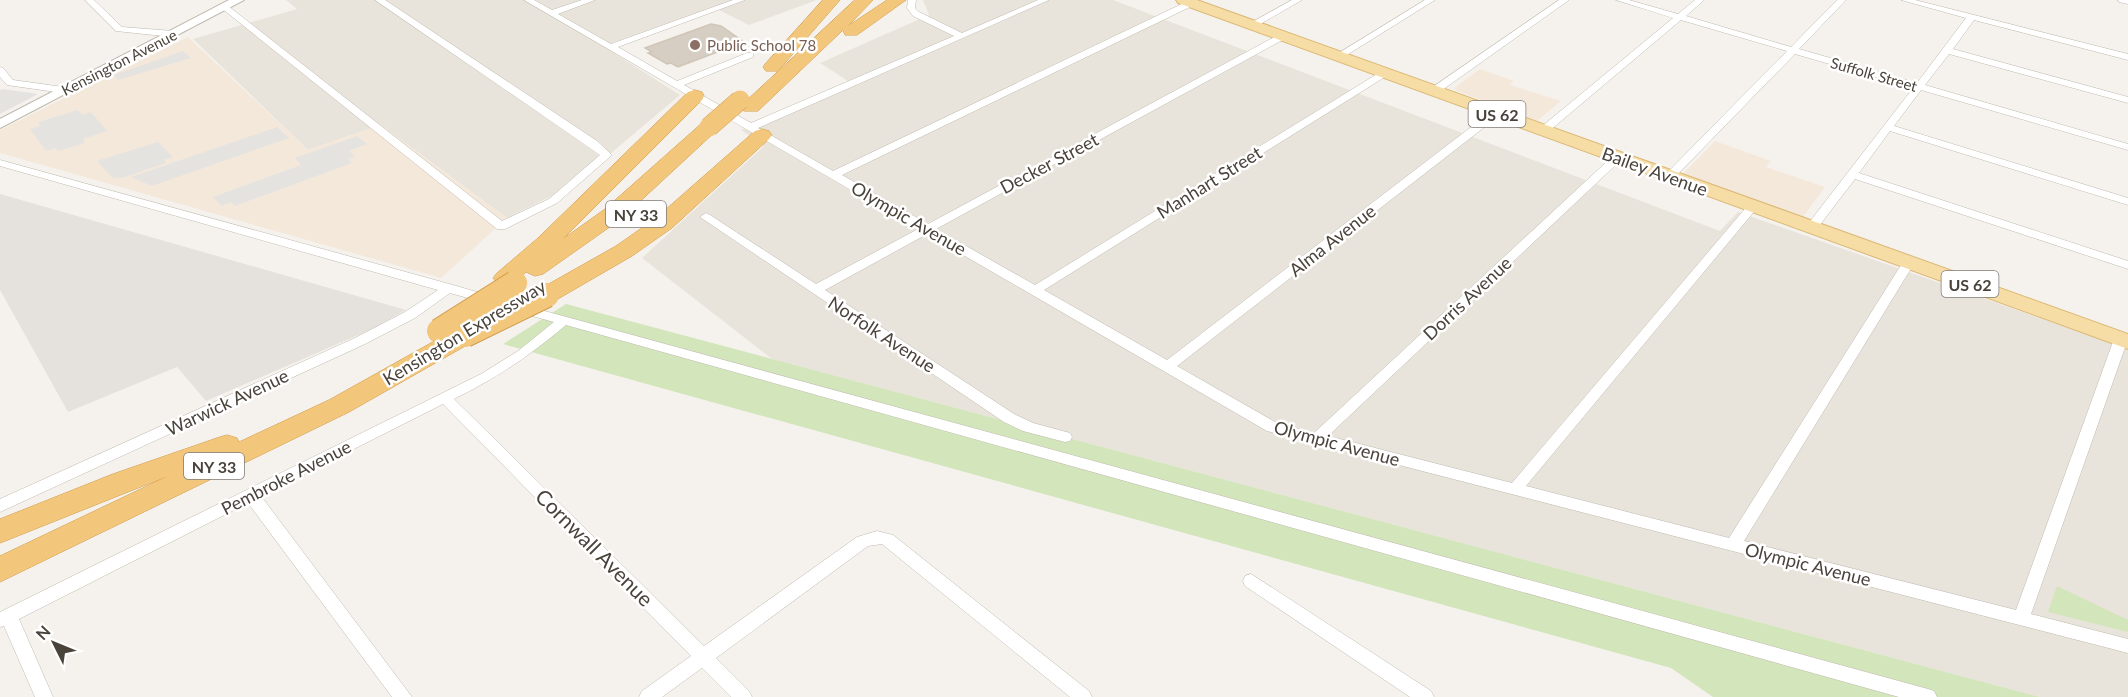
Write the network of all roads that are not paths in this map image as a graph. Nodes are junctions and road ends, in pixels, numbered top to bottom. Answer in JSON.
{"nodes":[{"id":1,"x":89,"y":0,"type":"edge"},
{"id":2,"x":238,"y":0,"type":"edge"},
{"id":3,"x":379,"y":0,"type":"edge"},
{"id":4,"x":528,"y":0,"type":"edge"},
{"id":5,"x":591,"y":0,"type":"edge"},
{"id":6,"x":741,"y":0,"type":"edge"},
{"id":7,"x":832,"y":0,"type":"edge"},
{"id":8,"x":847,"y":0,"type":"edge"},
{"id":9,"x":865,"y":0,"type":"edge"},
{"id":10,"x":898,"y":0,"type":"edge"},
{"id":11,"x":912,"y":0,"type":"edge"},
{"id":12,"x":1045,"y":0,"type":"edge"},
{"id":13,"x":1298,"y":0,"type":"edge"},
{"id":14,"x":1431,"y":0,"type":"edge"},
{"id":15,"x":1565,"y":0,"type":"edge"},
{"id":16,"x":1620,"y":0,"type":"edge"},
{"id":17,"x":1700,"y":0,"type":"edge"},
{"id":18,"x":1842,"y":0,"type":"edge"},
{"id":19,"x":1905,"y":0,"type":"edge"},
{"id":20,"x":2122,"y":0,"type":"edge"},
{"id":21,"x":1187,"y":2,"type":"edge"},
{"id":22,"x":2128,"y":2,"type":"edge"},
{"id":23,"x":224,"y":7,"type":"junction"},
{"id":24,"x":551,"y":13,"type":"junction"},
{"id":25,"x":1679,"y":17,"type":"junction"},
{"id":26,"x":1972,"y":17,"type":"junction"},
{"id":27,"x":1252,"y":25,"type":"junction"},
{"id":28,"x":173,"y":34,"type":"junction"},
{"id":29,"x":962,"y":36,"type":"junction"},
{"id":30,"x":1283,"y":36,"type":"junction"},
{"id":31,"x":610,"y":47,"type":"junction"},
{"id":32,"x":1793,"y":50,"type":"junction"},
{"id":33,"x":1946,"y":50,"type":"junction"},
{"id":34,"x":750,"y":56,"type":"dead end"},
{"id":35,"x":1339,"y":56,"type":"junction"},
{"id":36,"x":2128,"y":57,"type":"edge"},
{"id":37,"x":772,"y":68,"type":"junction"},
{"id":38,"x":0,"y":70,"type":"edge"},
{"id":39,"x":1385,"y":73,"type":"junction"},
{"id":40,"x":1918,"y":87,"type":"junction"},
{"id":41,"x":771,"y":89,"type":"junction"},
{"id":42,"x":63,"y":90,"type":"junction"},
{"id":43,"x":686,"y":91,"type":"junction"},
{"id":44,"x":1434,"y":91,"type":"junction"},
{"id":45,"x":2128,"y":100,"type":"edge"},
{"id":46,"x":746,"y":104,"type":"junction"},
{"id":47,"x":1496,"y":113,"type":"junction"},
{"id":48,"x":0,"y":123,"type":"edge"},
{"id":49,"x":1887,"y":127,"type":"junction"},
{"id":50,"x":716,"y":130,"type":"junction"},
{"id":51,"x":1544,"y":130,"type":"junction"},
{"id":52,"x":756,"y":131,"type":"junction"},
{"id":53,"x":2128,"y":147,"type":"edge"},
{"id":54,"x":1618,"y":157,"type":"junction"},
{"id":55,"x":0,"y":163,"type":"edge"},
{"id":56,"x":1852,"y":174,"type":"junction"},
{"id":57,"x":833,"y":175,"type":"junction"},
{"id":58,"x":1670,"y":176,"type":"junction"},
{"id":59,"x":2128,"y":202,"type":"edge"},
{"id":60,"x":1753,"y":206,"type":"junction"},
{"id":61,"x":705,"y":217,"type":"dead end"},
{"id":62,"x":1812,"y":227,"type":"junction"},
{"id":63,"x":927,"y":229,"type":"junction"},
{"id":64,"x":1909,"y":262,"type":"junction"},
{"id":65,"x":2128,"y":265,"type":"edge"},
{"id":66,"x":510,"y":280,"type":"junction"},
{"id":67,"x":449,"y":288,"type":"junction"},
{"id":68,"x":815,"y":290,"type":"junction"},
{"id":69,"x":544,"y":291,"type":"junction"},
{"id":70,"x":1034,"y":291,"type":"junction"},
{"id":71,"x":563,"y":321,"type":"junction"},
{"id":72,"x":2125,"y":341,"type":"edge"},
{"id":73,"x":1167,"y":367,"type":"junction"},
{"id":74,"x":445,"y":398,"type":"junction"},
{"id":75,"x":1065,"y":437,"type":"dead end"},
{"id":76,"x":1316,"y":439,"type":"junction"},
{"id":77,"x":236,"y":442,"type":"junction"},
{"id":78,"x":1515,"y":489,"type":"junction"},
{"id":79,"x":251,"y":495,"type":"junction"},
{"id":80,"x":0,"y":506,"type":"edge"},
{"id":81,"x":90,"y":527,"type":"junction"},
{"id":82,"x":0,"y":531,"type":"edge"},
{"id":83,"x":1733,"y":544,"type":"junction"},
{"id":84,"x":0,"y":554,"type":"edge"},
{"id":85,"x":0,"y":570,"type":"edge"},
{"id":86,"x":1251,"y":581,"type":"dead end"},
{"id":87,"x":0,"y":584,"type":"edge"},
{"id":88,"x":4,"y":618,"type":"edge"},
{"id":89,"x":2021,"y":619,"type":"junction"},
{"id":90,"x":2128,"y":646,"type":"edge"},
{"id":91,"x":704,"y":657,"type":"junction"},
{"id":92,"x":44,"y":697,"type":"edge"},
{"id":93,"x":403,"y":697,"type":"edge"},
{"id":94,"x":648,"y":697,"type":"edge"},
{"id":95,"x":743,"y":697,"type":"edge"},
{"id":96,"x":1083,"y":697,"type":"edge"},
{"id":97,"x":1425,"y":697,"type":"edge"},
{"id":98,"x":1928,"y":697,"type":"edge"}],
"edges":[{"from":1,"to":28,"type":"street"},
{"from":2,"to":23,"type":"street","name":"Kensington Avenue"},
{"from":3,"to":23,"type":"street"},
{"from":4,"to":24,"type":"street","name":"Olympic Avenue"},
{"from":5,"to":24,"type":"street"},
{"from":6,"to":31,"type":"street"},
{"from":7,"to":37,"type":"highway"},
{"from":8,"to":37,"type":"highway","name":"Kensington Expressway","number":"NY 33"},
{"from":9,"to":41,"type":"highway","name":"Kensington Expressway","number":"NY 33"},
{"from":10,"to":41,"type":"highway"},
{"from":11,"to":29,"type":"street"},
{"from":12,"to":29,"type":"street"},
{"from":13,"to":27,"type":"street"},
{"from":14,"to":35,"type":"street"},
{"from":15,"to":44,"type":"street"},
{"from":16,"to":25,"type":"street","name":"Suffolk Street"},
{"from":17,"to":25,"type":"street"},
{"from":18,"to":32,"type":"street"},
{"from":19,"to":26,"type":"street"},
{"from":20,"to":22,"type":"street"},
{"from":21,"to":27,"type":"main road","name":"Bailey Avenue","number":"US 62"},
{"from":21,"to":57,"type":"street"},
{"from":23,"to":28,"type":"street","name":"Kensington Avenue"},
{"from":24,"to":31,"type":"street","name":"Olympic Avenue"},
{"from":25,"to":32,"type":"street","name":"Suffolk Street"},
{"from":25,"to":51,"type":"street"},
{"from":26,"to":33,"type":"street"},
{"from":26,"to":36,"type":"street"},
{"from":27,"to":30,"type":"main road","name":"Bailey Avenue","number":"US 62"},
{"from":28,"to":42,"type":"street","name":"Kensington Avenue"},
{"from":29,"to":52,"type":"street"},
{"from":30,"to":35,"type":"main road","name":"Bailey Avenue","number":"US 62"},
{"from":30,"to":63,"type":"street","name":"Decker Street"},
{"from":31,"to":43,"type":"street","name":"Olympic Avenue"},
{"from":32,"to":40,"type":"street","name":"Suffolk Street"},
{"from":32,"to":58,"type":"street"},
{"from":33,"to":40,"type":"street"},
{"from":33,"to":45,"type":"street"},
{"from":34,"to":43,"type":"street"},
{"from":35,"to":39,"type":"main road","name":"Bailey Avenue","number":"US 62"},
{"from":37,"to":46,"type":"highway","name":"Kensington Expressway","number":"NY 33"},
{"from":38,"to":42,"type":"street"},
{"from":39,"to":44,"type":"main road","name":"Bailey Avenue","number":"US 62"},
{"from":39,"to":70,"type":"street","name":"Manhart Street"},
{"from":40,"to":49,"type":"street"},
{"from":40,"to":53,"type":"street","name":"Suffolk Street"},
{"from":41,"to":46,"type":"highway","name":"Kensington Expressway","number":"NY 33"},
{"from":42,"to":48,"type":"street","name":"Kensington Avenue"},
{"from":43,"to":52,"type":"street","name":"Olympic Avenue"},
{"from":43,"to":66,"type":"highway"},
{"from":44,"to":47,"type":"main road","name":"Bailey Avenue","number":"US 62"},
{"from":46,"to":50,"type":"highway","name":"Kensington Expressway","number":"NY 33"},
{"from":47,"to":51,"type":"main road","name":"Bailey Avenue","number":"US 62"},
{"from":47,"to":73,"type":"street","name":"Alma Avenue"},
{"from":49,"to":56,"type":"street"},
{"from":49,"to":59,"type":"street"},
{"from":50,"to":66,"type":"highway","name":"Kensington Expressway","number":"NY 33"},
{"from":50,"to":69,"type":"highway","name":"Kensington Expressway","number":"NY 33"},
{"from":51,"to":54,"type":"main road","name":"Bailey Avenue","number":"US 62"},
{"from":52,"to":57,"type":"street","name":"Olympic Avenue"},
{"from":52,"to":69,"type":"highway"},
{"from":54,"to":58,"type":"main road","name":"Bailey Avenue","number":"US 62"},
{"from":54,"to":76,"type":"street","name":"Dorris Avenue"},
{"from":55,"to":67,"type":"street"},
{"from":56,"to":62,"type":"street"},
{"from":56,"to":65,"type":"street"},
{"from":57,"to":63,"type":"street","name":"Olympic Avenue"},
{"from":58,"to":60,"type":"main road","name":"Bailey Avenue","number":"US 62"},
{"from":60,"to":62,"type":"main road","name":"Bailey Avenue","number":"US 62"},
{"from":60,"to":78,"type":"street"},
{"from":61,"to":68,"type":"street","name":"Norfolk Avenue"},
{"from":62,"to":64,"type":"main road","name":"Bailey Avenue","number":"US 62"},
{"from":63,"to":68,"type":"street","name":"Decker Street"},
{"from":63,"to":70,"type":"street","name":"Olympic Avenue"},
{"from":64,"to":72,"type":"main road","name":"Bailey Avenue","number":"US 62"},
{"from":64,"to":83,"type":"street"},
{"from":66,"to":77,"type":"highway","name":"Kensington Expressway","number":"NY 33","bridge":true},
{"from":67,"to":71,"type":"street"},
{"from":67,"to":80,"type":"street","name":"Warwick Avenue"},
{"from":68,"to":75,"type":"street","name":"Norfolk Avenue"},
{"from":69,"to":81,"type":"highway","name":"Kensington Expressway","number":"NY 33","bridge":true},
{"from":70,"to":73,"type":"street","name":"Olympic Avenue"},
{"from":71,"to":74,"type":"street","name":"Pembroke Avenue"},
{"from":71,"to":98,"type":"street"},
{"from":72,"to":89,"type":"street"},
{"from":73,"to":76,"type":"street","name":"Olympic Avenue"},
{"from":74,"to":79,"type":"street","name":"Pembroke Avenue"},
{"from":74,"to":91,"type":"street","name":"Cornwall Avenue"},
{"from":76,"to":78,"type":"street","name":"Olympic Avenue"},
{"from":77,"to":82,"type":"highway"},
{"from":77,"to":84,"type":"highway","name":"Kensington Expressway","number":"NY 33"},
{"from":78,"to":83,"type":"street","name":"Olympic Avenue"},
{"from":79,"to":88,"type":"street","name":"Pembroke Avenue"},
{"from":79,"to":93,"type":"street"},
{"from":81,"to":85,"type":"highway","name":"Kensington Expressway","number":"NY 33"},
{"from":81,"to":87,"type":"highway"},
{"from":83,"to":89,"type":"street","name":"Olympic Avenue"},
{"from":86,"to":97,"type":"street"},
{"from":88,"to":92,"type":"street"},
{"from":89,"to":90,"type":"street","name":"Olympic Avenue"},
{"from":91,"to":94,"type":"street"},
{"from":91,"to":95,"type":"street","name":"Cornwall Avenue"},
{"from":91,"to":96,"type":"street"}]}
